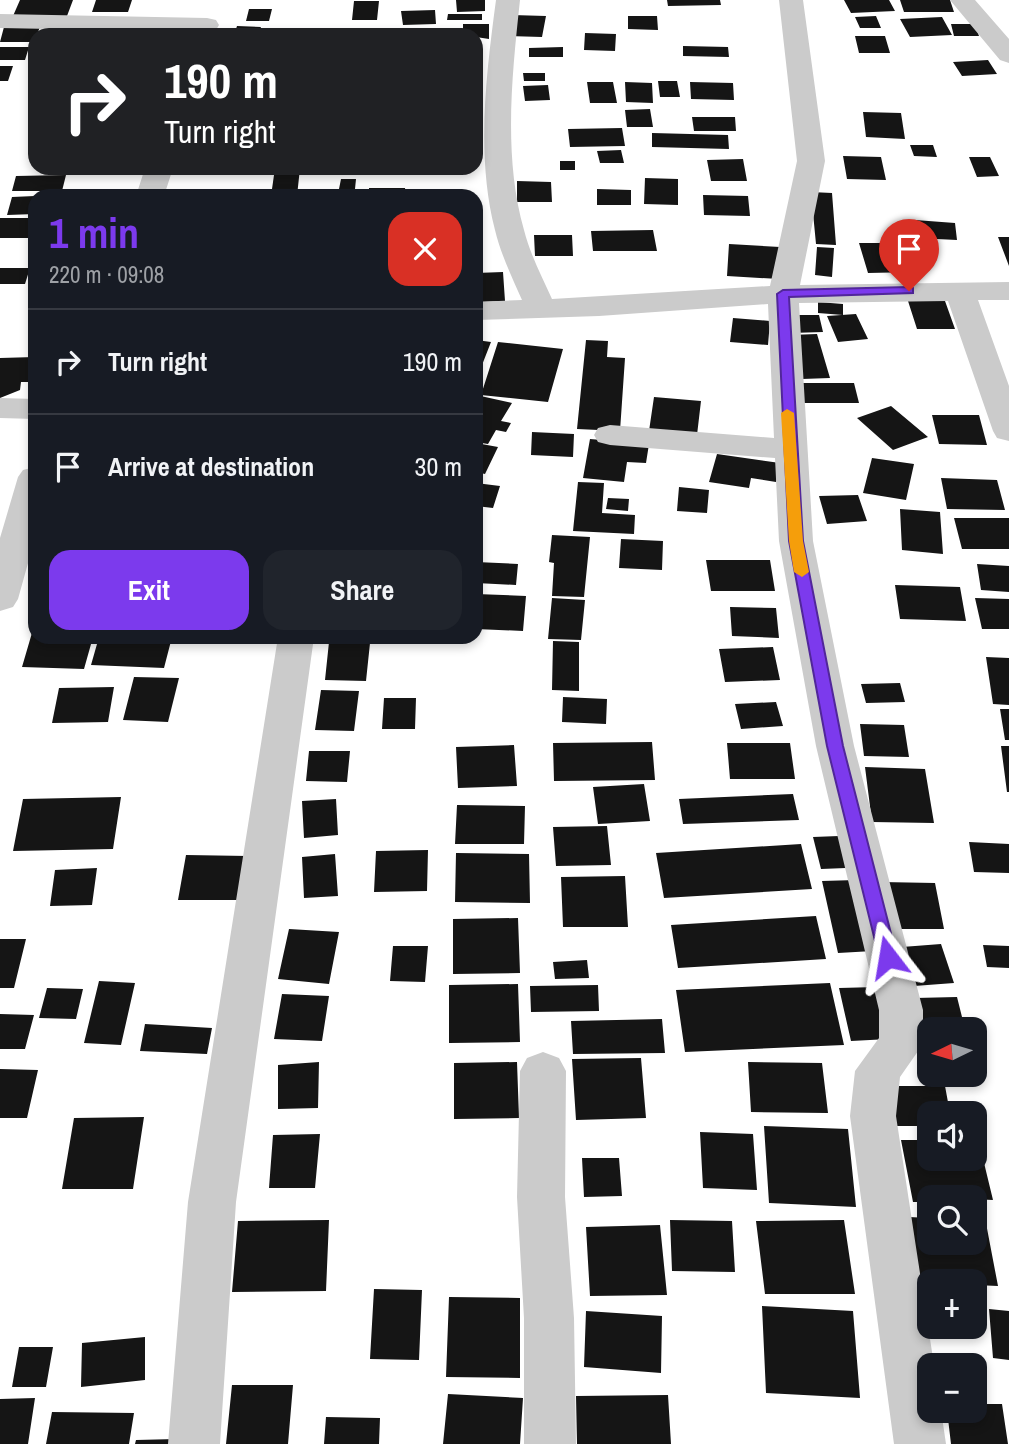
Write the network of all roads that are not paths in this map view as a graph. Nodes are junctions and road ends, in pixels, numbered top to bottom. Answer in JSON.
{"nodes":[{"id":1,"x":214,"y":0,"type":"edge"},
{"id":2,"x":508,"y":0,"type":"edge"},
{"id":3,"x":791,"y":0,"type":"edge"},
{"id":4,"x":962,"y":0,"type":"edge"},
{"id":5,"x":0,"y":21,"type":"edge"},
{"id":6,"x":159,"y":28,"type":"edge"},
{"id":7,"x":206,"y":28,"type":"edge"},
{"id":8,"x":1009,"y":55,"type":"edge"},
{"id":9,"x":959,"y":290,"type":"junction"},
{"id":10,"x":1009,"y":290,"type":"edge"},
{"id":11,"x":783,"y":294,"type":"junction"},
{"id":12,"x":540,"y":307,"type":"junction"},
{"id":13,"x":483,"y":311,"type":"edge"},
{"id":14,"x":0,"y":408,"type":"edge"},
{"id":15,"x":28,"y":409,"type":"edge"},
{"id":16,"x":1009,"y":431,"type":"edge"},
{"id":17,"x":610,"y":435,"type":"dead end"},
{"id":18,"x":789,"y":449,"type":"junction"},
{"id":19,"x":28,"y":501,"type":"edge"},
{"id":20,"x":0,"y":599,"type":"edge"},
{"id":21,"x":295,"y":644,"type":"edge"},
{"id":22,"x":543,"y":1071,"type":"dead end"},
{"id":23,"x":194,"y":1444,"type":"edge"},
{"id":24,"x":550,"y":1444,"type":"edge"},
{"id":25,"x":920,"y":1444,"type":"edge"}],
"edges":[{"from":1,"to":7,"type":"street"},
{"from":2,"to":12,"type":"street"},
{"from":3,"to":11,"type":"street"},
{"from":4,"to":8,"type":"street"},
{"from":5,"to":6,"type":"street"},
{"from":9,"to":10,"type":"street"},
{"from":9,"to":11,"type":"street"},
{"from":9,"to":16,"type":"street"},
{"from":11,"to":12,"type":"street"},
{"from":11,"to":18,"type":"street"},
{"from":12,"to":13,"type":"street"},
{"from":14,"to":15,"type":"street"},
{"from":17,"to":18,"type":"street"},
{"from":18,"to":25,"type":"street"},
{"from":19,"to":20,"type":"street"},
{"from":21,"to":23,"type":"street"},
{"from":22,"to":24,"type":"street"}]}
